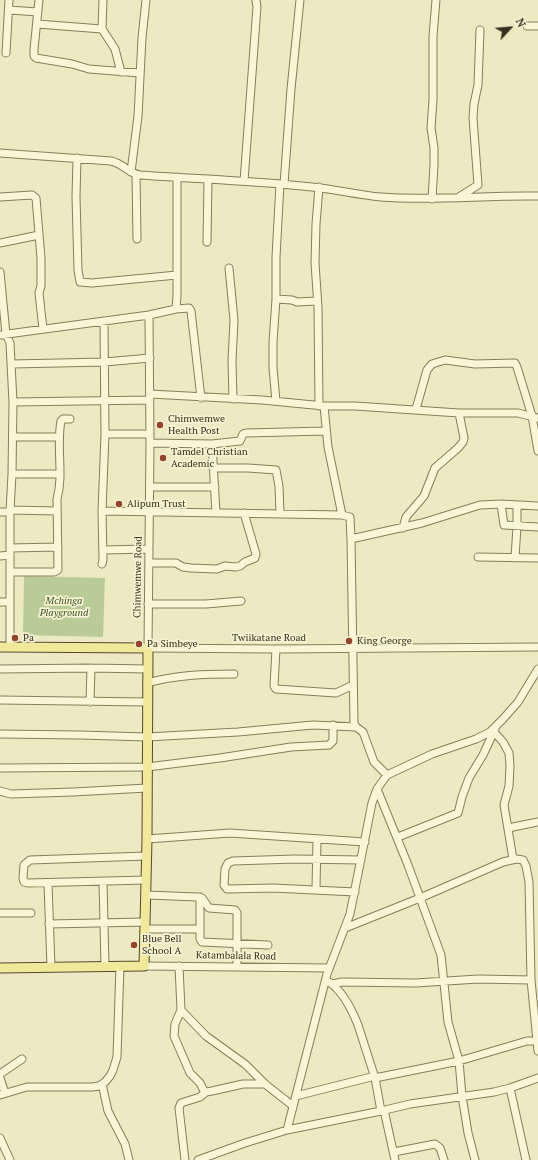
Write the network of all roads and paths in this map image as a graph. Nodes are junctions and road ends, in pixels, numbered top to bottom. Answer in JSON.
{"nodes":[{"id":1,"x":9,"y":0,"type":"edge"},
{"id":2,"x":39,"y":0,"type":"edge"},
{"id":3,"x":103,"y":0,"type":"edge"},
{"id":4,"x":146,"y":0,"type":"edge"},
{"id":5,"x":256,"y":0,"type":"edge"},
{"id":6,"x":300,"y":0,"type":"edge"},
{"id":7,"x":436,"y":0,"type":"edge"},
{"id":8,"x":9,"y":10,"type":"junction"},
{"id":9,"x":38,"y":12,"type":"junction"},
{"id":10,"x":36,"y":24,"type":"junction"},
{"id":11,"x":527,"y":26,"type":"dead end"},
{"id":12,"x":538,"y":26,"type":"edge"},
{"id":13,"x":102,"y":29,"type":"junction"},
{"id":14,"x":480,"y":30,"type":"dead end"},
{"id":15,"x":6,"y":53,"type":"dead end"},
{"id":16,"x":121,"y":72,"type":"junction"},
{"id":17,"x":140,"y":73,"type":"junction"},
{"id":18,"x":0,"y":153,"type":"edge"},
{"id":19,"x":77,"y":158,"type":"junction"},
{"id":20,"x":134,"y":173,"type":"junction"},
{"id":21,"x":177,"y":177,"type":"junction"},
{"id":22,"x":208,"y":179,"type":"junction"},
{"id":23,"x":244,"y":181,"type":"junction"},
{"id":24,"x":282,"y":184,"type":"junction"},
{"id":25,"x":319,"y":187,"type":"junction"},
{"id":26,"x":538,"y":196,"type":"edge"},
{"id":27,"x":0,"y":197,"type":"edge"},
{"id":28,"x":458,"y":198,"type":"junction"},
{"id":29,"x":432,"y":199,"type":"junction"},
{"id":30,"x":39,"y":234,"type":"junction"},
{"id":31,"x":137,"y":239,"type":"dead end"},
{"id":32,"x":207,"y":242,"type":"dead end"},
{"id":33,"x":0,"y":243,"type":"edge"},
{"id":34,"x":229,"y":268,"type":"dead end"},
{"id":35,"x":0,"y":272,"type":"edge"},
{"id":36,"x":177,"y":275,"type":"junction"},
{"id":37,"x":0,"y":281,"type":"edge"},
{"id":38,"x":276,"y":299,"type":"junction"},
{"id":39,"x":317,"y":301,"type":"junction"},
{"id":40,"x":176,"y":309,"type":"junction"},
{"id":41,"x":150,"y":315,"type":"junction"},
{"id":42,"x":104,"y":321,"type":"junction"},
{"id":43,"x":44,"y":329,"type":"junction"},
{"id":44,"x":3,"y":335,"type":"edge"},
{"id":45,"x":150,"y":358,"type":"junction"},
{"id":46,"x":105,"y":362,"type":"junction"},
{"id":47,"x":12,"y":364,"type":"junction"},
{"id":48,"x":150,"y":397,"type":"junction"},
{"id":49,"x":201,"y":398,"type":"junction"},
{"id":50,"x":233,"y":399,"type":"junction"},
{"id":51,"x":106,"y":401,"type":"junction"},
{"id":52,"x":276,"y":401,"type":"junction"},
{"id":53,"x":13,"y":402,"type":"junction"},
{"id":54,"x":321,"y":406,"type":"junction"},
{"id":55,"x":416,"y":409,"type":"junction"},
{"id":56,"x":459,"y":413,"type":"junction"},
{"id":57,"x":535,"y":417,"type":"edge"},
{"id":58,"x":70,"y":419,"type":"dead end"},
{"id":59,"x":326,"y":431,"type":"junction"},
{"id":60,"x":106,"y":434,"type":"junction"},
{"id":61,"x":150,"y":434,"type":"junction"},
{"id":62,"x":13,"y":437,"type":"junction"},
{"id":63,"x":59,"y":437,"type":"junction"},
{"id":64,"x":150,"y":443,"type":"junction"},
{"id":65,"x":212,"y":444,"type":"junction"},
{"id":66,"x":538,"y":451,"type":"edge"},
{"id":67,"x":213,"y":468,"type":"junction"},
{"id":68,"x":12,"y":474,"type":"junction"},
{"id":69,"x":60,"y":474,"type":"junction"},
{"id":70,"x":150,"y":487,"type":"junction"},
{"id":71,"x":215,"y":488,"type":"junction"},
{"id":72,"x":501,"y":504,"type":"junction"},
{"id":73,"x":517,"y":505,"type":"junction"},
{"id":74,"x":538,"y":506,"type":"edge"},
{"id":75,"x":10,"y":511,"type":"junction"},
{"id":76,"x":57,"y":511,"type":"junction"},
{"id":77,"x":0,"y":512,"type":"edge"},
{"id":78,"x":102,"y":512,"type":"junction"},
{"id":79,"x":149,"y":512,"type":"junction"},
{"id":80,"x":216,"y":513,"type":"junction"},
{"id":81,"x":244,"y":513,"type":"junction"},
{"id":82,"x":280,"y":514,"type":"junction"},
{"id":83,"x":342,"y":515,"type":"junction"},
{"id":84,"x":517,"y":526,"type":"junction"},
{"id":85,"x":538,"y":527,"type":"edge"},
{"id":86,"x":403,"y":528,"type":"junction"},
{"id":87,"x":351,"y":539,"type":"junction"},
{"id":88,"x":58,"y":547,"type":"junction"},
{"id":89,"x":149,"y":549,"type":"junction"},
{"id":90,"x":103,"y":550,"type":"junction"},
{"id":91,"x":10,"y":552,"type":"junction"},
{"id":92,"x":0,"y":556,"type":"edge"},
{"id":93,"x":478,"y":557,"type":"dead end"},
{"id":94,"x":515,"y":558,"type":"junction"},
{"id":95,"x":538,"y":558,"type":"edge"},
{"id":96,"x":149,"y":563,"type":"junction"},
{"id":97,"x":102,"y":564,"type":"dead end"},
{"id":98,"x":10,"y":572,"type":"junction"},
{"id":99,"x":241,"y":601,"type":"dead end"},
{"id":100,"x":0,"y":602,"type":"edge"},
{"id":101,"x":10,"y":602,"type":"junction"},
{"id":102,"x":148,"y":604,"type":"junction"},
{"id":103,"x":0,"y":647,"type":"edge"},
{"id":104,"x":10,"y":647,"type":"junction"},
{"id":105,"x":538,"y":647,"type":"edge"},
{"id":106,"x":148,"y":648,"type":"junction"},
{"id":107,"x":276,"y":649,"type":"junction"},
{"id":108,"x":353,"y":649,"type":"junction"},
{"id":109,"x":0,"y":668,"type":"edge"},
{"id":110,"x":91,"y":668,"type":"junction"},
{"id":111,"x":147,"y":669,"type":"junction"},
{"id":112,"x":538,"y":669,"type":"edge"},
{"id":113,"x":234,"y":674,"type":"dead end"},
{"id":114,"x":147,"y":683,"type":"junction"},
{"id":115,"x":353,"y":685,"type":"junction"},
{"id":116,"x":0,"y":700,"type":"edge"},
{"id":117,"x":90,"y":702,"type":"junction"},
{"id":118,"x":147,"y":702,"type":"junction"},
{"id":119,"x":333,"y":725,"type":"junction"},
{"id":120,"x":356,"y":726,"type":"junction"},
{"id":121,"x":495,"y":729,"type":"junction"},
{"id":122,"x":0,"y":734,"type":"edge"},
{"id":123,"x":147,"y":737,"type":"junction"},
{"id":124,"x":147,"y":767,"type":"junction"},
{"id":125,"x":0,"y":768,"type":"edge"},
{"id":126,"x":387,"y":775,"type":"junction"},
{"id":127,"x":147,"y":788,"type":"junction"},
{"id":128,"x":377,"y":789,"type":"junction"},
{"id":129,"x":0,"y":790,"type":"edge"},
{"id":130,"x":538,"y":822,"type":"edge"},
{"id":131,"x":508,"y":828,"type":"junction"},
{"id":132,"x":398,"y":838,"type":"junction"},
{"id":133,"x":147,"y":839,"type":"junction"},
{"id":134,"x":317,"y":839,"type":"junction"},
{"id":135,"x":365,"y":842,"type":"junction"},
{"id":136,"x":146,"y":856,"type":"junction"},
{"id":137,"x":316,"y":859,"type":"junction"},
{"id":138,"x":513,"y":859,"type":"junction"},
{"id":139,"x":361,"y":860,"type":"junction"},
{"id":140,"x":146,"y":880,"type":"junction"},
{"id":141,"x":103,"y":882,"type":"junction"},
{"id":142,"x":48,"y":883,"type":"junction"},
{"id":143,"x":316,"y":889,"type":"junction"},
{"id":144,"x":355,"y":892,"type":"junction"},
{"id":145,"x":146,"y":894,"type":"junction"},
{"id":146,"x":200,"y":897,"type":"junction"},
{"id":147,"x":420,"y":898,"type":"junction"},
{"id":148,"x":538,"y":904,"type":"edge"},
{"id":149,"x":530,"y":906,"type":"junction"},
{"id":150,"x":0,"y":913,"type":"edge"},
{"id":151,"x":31,"y":913,"type":"dead end"},
{"id":152,"x":104,"y":923,"type":"junction"},
{"id":153,"x":49,"y":924,"type":"junction"},
{"id":154,"x":145,"y":926,"type":"junction"},
{"id":155,"x":345,"y":928,"type":"junction"},
{"id":156,"x":200,"y":929,"type":"junction"},
{"id":157,"x":237,"y":944,"type":"junction"},
{"id":158,"x":268,"y":945,"type":"dead end"},
{"id":159,"x":105,"y":966,"type":"junction"},
{"id":160,"x":120,"y":966,"type":"junction"},
{"id":161,"x":144,"y":966,"type":"junction"},
{"id":162,"x":179,"y":966,"type":"junction"},
{"id":163,"x":51,"y":967,"type":"junction"},
{"id":164,"x":237,"y":967,"type":"junction"},
{"id":165,"x":0,"y":968,"type":"edge"},
{"id":166,"x":329,"y":968,"type":"junction"},
{"id":167,"x":531,"y":980,"type":"junction"},
{"id":168,"x":329,"y":982,"type":"junction"},
{"id":169,"x":444,"y":982,"type":"junction"},
{"id":170,"x":536,"y":1009,"type":"edge"},
{"id":171,"x":181,"y":1010,"type":"junction"},
{"id":172,"x":537,"y":1042,"type":"edge"},
{"id":173,"x":538,"y":1051,"type":"edge"},
{"id":174,"x":22,"y":1059,"type":"dead end"},
{"id":175,"x":459,"y":1060,"type":"junction"},
{"id":176,"x":0,"y":1074,"type":"edge"},
{"id":177,"x":375,"y":1077,"type":"junction"},
{"id":178,"x":0,"y":1078,"type":"edge"},
{"id":179,"x":538,"y":1078,"type":"edge"},
{"id":180,"x":102,"y":1084,"type":"junction"},
{"id":181,"x":265,"y":1084,"type":"junction"},
{"id":182,"x":510,"y":1088,"type":"junction"},
{"id":183,"x":205,"y":1093,"type":"junction"},
{"id":184,"x":3,"y":1094,"type":"edge"},
{"id":185,"x":296,"y":1096,"type":"junction"},
{"id":186,"x":462,"y":1096,"type":"junction"},
{"id":187,"x":293,"y":1106,"type":"junction"},
{"id":188,"x":382,"y":1111,"type":"junction"},
{"id":189,"x":288,"y":1130,"type":"junction"},
{"id":190,"x":0,"y":1138,"type":"edge"},
{"id":191,"x":395,"y":1156,"type":"edge"},
{"id":192,"x":10,"y":1160,"type":"edge"},
{"id":193,"x":129,"y":1160,"type":"edge"},
{"id":194,"x":185,"y":1160,"type":"edge"},
{"id":195,"x":198,"y":1160,"type":"edge"},
{"id":196,"x":444,"y":1160,"type":"edge"},
{"id":197,"x":475,"y":1160,"type":"edge"},
{"id":198,"x":526,"y":1160,"type":"edge"}],
"edges":[{"from":1,"to":8,"type":"street"},
{"from":2,"to":9,"type":"street"},
{"from":3,"to":13,"type":"street"},
{"from":4,"to":17,"type":"street"},
{"from":5,"to":23,"type":"street"},
{"from":6,"to":24,"type":"street"},
{"from":7,"to":29,"type":"street"},
{"from":8,"to":9,"type":"street"},
{"from":8,"to":15,"type":"street"},
{"from":9,"to":10,"type":"street"},
{"from":10,"to":13,"type":"street"},
{"from":10,"to":16,"type":"street"},
{"from":11,"to":12,"type":"street"},
{"from":13,"to":16,"type":"street"},
{"from":14,"to":28,"type":"street"},
{"from":16,"to":17,"type":"street"},
{"from":17,"to":20,"type":"street"},
{"from":18,"to":19,"type":"street"},
{"from":19,"to":20,"type":"street"},
{"from":19,"to":36,"type":"street"},
{"from":20,"to":21,"type":"street"},
{"from":20,"to":31,"type":"street"},
{"from":21,"to":22,"type":"street"},
{"from":21,"to":36,"type":"street"},
{"from":22,"to":23,"type":"street"},
{"from":22,"to":32,"type":"street"},
{"from":23,"to":24,"type":"street"},
{"from":24,"to":25,"type":"street"},
{"from":24,"to":38,"type":"street"},
{"from":25,"to":29,"type":"street"},
{"from":25,"to":39,"type":"street"},
{"from":26,"to":28,"type":"street"},
{"from":27,"to":30,"type":"street"},
{"from":28,"to":29,"type":"street"},
{"from":30,"to":33,"type":"street"},
{"from":30,"to":43,"type":"street"},
{"from":34,"to":50,"type":"street"},
{"from":35,"to":37,"type":"street"},
{"from":36,"to":40,"type":"street"},
{"from":37,"to":44,"type":"street"},
{"from":38,"to":39,"type":"street"},
{"from":38,"to":52,"type":"street"},
{"from":39,"to":54,"type":"street"},
{"from":40,"to":41,"type":"street"},
{"from":40,"to":49,"type":"street"},
{"from":41,"to":42,"type":"street"},
{"from":41,"to":45,"type":"street","name":"Chimwemwe Road"},
{"from":42,"to":43,"type":"street"},
{"from":42,"to":46,"type":"street"},
{"from":43,"to":44,"type":"street"},
{"from":44,"to":47,"type":"street"},
{"from":45,"to":46,"type":"street"},
{"from":45,"to":48,"type":"street","name":"Chimwemwe Road"},
{"from":46,"to":47,"type":"street"},
{"from":46,"to":51,"type":"street"},
{"from":47,"to":53,"type":"street"},
{"from":48,"to":49,"type":"street"},
{"from":48,"to":51,"type":"street"},
{"from":48,"to":61,"type":"street","name":"Chimwemwe Road"},
{"from":49,"to":50,"type":"street"},
{"from":50,"to":52,"type":"street"},
{"from":51,"to":53,"type":"street"},
{"from":51,"to":60,"type":"street"},
{"from":52,"to":54,"type":"street"},
{"from":53,"to":62,"type":"street"},
{"from":54,"to":55,"type":"street"},
{"from":54,"to":59,"type":"street"},
{"from":55,"to":56,"type":"street"},
{"from":55,"to":57,"type":"street"},
{"from":56,"to":57,"type":"street"},
{"from":56,"to":86,"type":"street"},
{"from":57,"to":66,"type":"street"},
{"from":58,"to":63,"type":"street"},
{"from":59,"to":65,"type":"street"},
{"from":59,"to":83,"type":"street"},
{"from":60,"to":61,"type":"street"},
{"from":60,"to":78,"type":"street"},
{"from":61,"to":64,"type":"street","name":"Chimwemwe Road"},
{"from":62,"to":63,"type":"street"},
{"from":62,"to":68,"type":"street"},
{"from":63,"to":69,"type":"street"},
{"from":64,"to":65,"type":"street"},
{"from":64,"to":70,"type":"street","name":"Chimwemwe Road"},
{"from":65,"to":67,"type":"street"},
{"from":67,"to":71,"type":"street"},
{"from":67,"to":82,"type":"street"},
{"from":68,"to":69,"type":"street"},
{"from":68,"to":75,"type":"street"},
{"from":69,"to":76,"type":"street"},
{"from":70,"to":71,"type":"street"},
{"from":70,"to":79,"type":"street","name":"Chimwemwe Road"},
{"from":71,"to":80,"type":"street"},
{"from":72,"to":73,"type":"street"},
{"from":72,"to":84,"type":"street"},
{"from":72,"to":86,"type":"street"},
{"from":73,"to":74,"type":"street"},
{"from":73,"to":84,"type":"street"},
{"from":75,"to":76,"type":"street"},
{"from":75,"to":77,"type":"street"},
{"from":75,"to":91,"type":"street"},
{"from":76,"to":88,"type":"street"},
{"from":78,"to":79,"type":"street"},
{"from":78,"to":90,"type":"street"},
{"from":79,"to":80,"type":"street"},
{"from":79,"to":89,"type":"street","name":"Chimwemwe Road"},
{"from":80,"to":81,"type":"street"},
{"from":81,"to":82,"type":"street"},
{"from":81,"to":96,"type":"street"},
{"from":82,"to":83,"type":"street"},
{"from":83,"to":87,"type":"street"},
{"from":84,"to":85,"type":"street"},
{"from":84,"to":94,"type":"street"},
{"from":86,"to":87,"type":"street"},
{"from":87,"to":108,"type":"street"},
{"from":88,"to":91,"type":"street"},
{"from":88,"to":98,"type":"street"},
{"from":89,"to":90,"type":"street"},
{"from":89,"to":96,"type":"street","name":"Chimwemwe Road"},
{"from":90,"to":97,"type":"street"},
{"from":91,"to":92,"type":"street"},
{"from":91,"to":98,"type":"street"},
{"from":93,"to":94,"type":"street"},
{"from":94,"to":95,"type":"street"},
{"from":96,"to":102,"type":"street","name":"Chimwemwe Road"},
{"from":98,"to":101,"type":"street"},
{"from":99,"to":102,"type":"street"},
{"from":100,"to":101,"type":"street"},
{"from":101,"to":104,"type":"street"},
{"from":102,"to":106,"type":"street","name":"Chimwemwe Road"},
{"from":103,"to":104,"type":"main road","name":"Twiikatane Road"},
{"from":104,"to":106,"type":"main road","name":"Twiikatane Road"},
{"from":105,"to":108,"type":"street","name":"Twiikatane Road"},
{"from":106,"to":107,"type":"street","name":"Twiikatane Road"},
{"from":106,"to":111,"type":"main road","name":"Chimwemwe Road"},
{"from":107,"to":108,"type":"street","name":"Twiikatane Road"},
{"from":107,"to":115,"type":"street"},
{"from":108,"to":115,"type":"street"},
{"from":109,"to":110,"type":"street"},
{"from":110,"to":111,"type":"street"},
{"from":110,"to":117,"type":"street"},
{"from":111,"to":114,"type":"main road","name":"Chimwemwe Road"},
{"from":112,"to":121,"type":"street"},
{"from":113,"to":114,"type":"street"},
{"from":114,"to":118,"type":"main road","name":"Chimwemwe Road"},
{"from":115,"to":120,"type":"street"},
{"from":116,"to":117,"type":"street"},
{"from":117,"to":118,"type":"street"},
{"from":118,"to":123,"type":"main road","name":"Chimwemwe Road"},
{"from":119,"to":120,"type":"street"},
{"from":119,"to":123,"type":"street"},
{"from":119,"to":124,"type":"street"},
{"from":120,"to":126,"type":"street"},
{"from":121,"to":126,"type":"street"},
{"from":121,"to":131,"type":"street"},
{"from":121,"to":132,"type":"street"},
{"from":122,"to":123,"type":"street"},
{"from":123,"to":124,"type":"main road","name":"Chimwemwe Road"},
{"from":124,"to":125,"type":"street"},
{"from":124,"to":127,"type":"main road","name":"Chimwemwe Road"},
{"from":126,"to":128,"type":"street"},
{"from":127,"to":129,"type":"street"},
{"from":127,"to":133,"type":"main road","name":"Chimwemwe Road"},
{"from":128,"to":132,"type":"street"},
{"from":128,"to":135,"type":"street"},
{"from":130,"to":131,"type":"street"},
{"from":131,"to":138,"type":"street"},
{"from":132,"to":147,"type":"street"},
{"from":133,"to":134,"type":"street"},
{"from":133,"to":136,"type":"main road","name":"Chimwemwe Road"},
{"from":134,"to":135,"type":"street"},
{"from":134,"to":137,"type":"street"},
{"from":135,"to":139,"type":"street"},
{"from":136,"to":140,"type":"main road","name":"Chimwemwe Road"},
{"from":136,"to":142,"type":"street"},
{"from":137,"to":139,"type":"street"},
{"from":137,"to":143,"type":"street"},
{"from":137,"to":143,"type":"street"},
{"from":138,"to":147,"type":"street"},
{"from":138,"to":149,"type":"street"},
{"from":139,"to":144,"type":"street"},
{"from":140,"to":141,"type":"street"},
{"from":140,"to":145,"type":"main road","name":"Chimwemwe Road"},
{"from":141,"to":142,"type":"street"},
{"from":141,"to":152,"type":"street"},
{"from":142,"to":153,"type":"street"},
{"from":143,"to":144,"type":"street"},
{"from":144,"to":155,"type":"street"},
{"from":145,"to":146,"type":"street"},
{"from":145,"to":154,"type":"main road","name":"Chimwemwe Road"},
{"from":146,"to":156,"type":"street"},
{"from":146,"to":157,"type":"street"},
{"from":147,"to":155,"type":"street"},
{"from":147,"to":169,"type":"street"},
{"from":148,"to":149,"type":"street"},
{"from":149,"to":167,"type":"street"},
{"from":150,"to":151,"type":"street"},
{"from":152,"to":153,"type":"street"},
{"from":152,"to":154,"type":"street"},
{"from":152,"to":159,"type":"street"},
{"from":153,"to":163,"type":"street"},
{"from":154,"to":156,"type":"street"},
{"from":154,"to":161,"type":"main road","name":"Chimwemwe Road"},
{"from":155,"to":166,"type":"street"},
{"from":156,"to":157,"type":"street"},
{"from":157,"to":158,"type":"street"},
{"from":157,"to":164,"type":"street"},
{"from":159,"to":160,"type":"main road","name":"Katambalala Road"},
{"from":159,"to":163,"type":"main road","name":"Katambalala Road"},
{"from":160,"to":161,"type":"main road","name":"Katambalala Road"},
{"from":160,"to":180,"type":"street"},
{"from":161,"to":162,"type":"street","name":"Katambalala Road"},
{"from":162,"to":164,"type":"street","name":"Katambalala Road"},
{"from":162,"to":171,"type":"street"},
{"from":163,"to":165,"type":"main road","name":"Katambalala Road"},
{"from":164,"to":166,"type":"street","name":"Katambalala Road"},
{"from":166,"to":168,"type":"street"},
{"from":167,"to":169,"type":"street"},
{"from":167,"to":170,"type":"street"},
{"from":168,"to":169,"type":"street"},
{"from":168,"to":177,"type":"street"},
{"from":168,"to":185,"type":"street"},
{"from":169,"to":175,"type":"street"},
{"from":170,"to":172,"type":"street"},
{"from":171,"to":181,"type":"street"},
{"from":171,"to":183,"type":"street"},
{"from":172,"to":173,"type":"street"},
{"from":172,"to":175,"type":"street"},
{"from":174,"to":176,"type":"street"},
{"from":175,"to":177,"type":"street"},
{"from":175,"to":186,"type":"street"},
{"from":177,"to":185,"type":"street"},
{"from":177,"to":188,"type":"street"},
{"from":178,"to":184,"type":"street"},
{"from":179,"to":182,"type":"street"},
{"from":180,"to":184,"type":"street"},
{"from":180,"to":193,"type":"street"},
{"from":181,"to":183,"type":"street"},
{"from":181,"to":187,"type":"street"},
{"from":182,"to":186,"type":"street"},
{"from":182,"to":198,"type":"street"},
{"from":183,"to":194,"type":"street"},
{"from":185,"to":187,"type":"street"},
{"from":186,"to":188,"type":"street"},
{"from":186,"to":197,"type":"street"},
{"from":187,"to":189,"type":"street"},
{"from":188,"to":189,"type":"street"},
{"from":188,"to":191,"type":"street"},
{"from":189,"to":195,"type":"street"},
{"from":190,"to":192,"type":"street"},
{"from":191,"to":196,"type":"street"}]}
